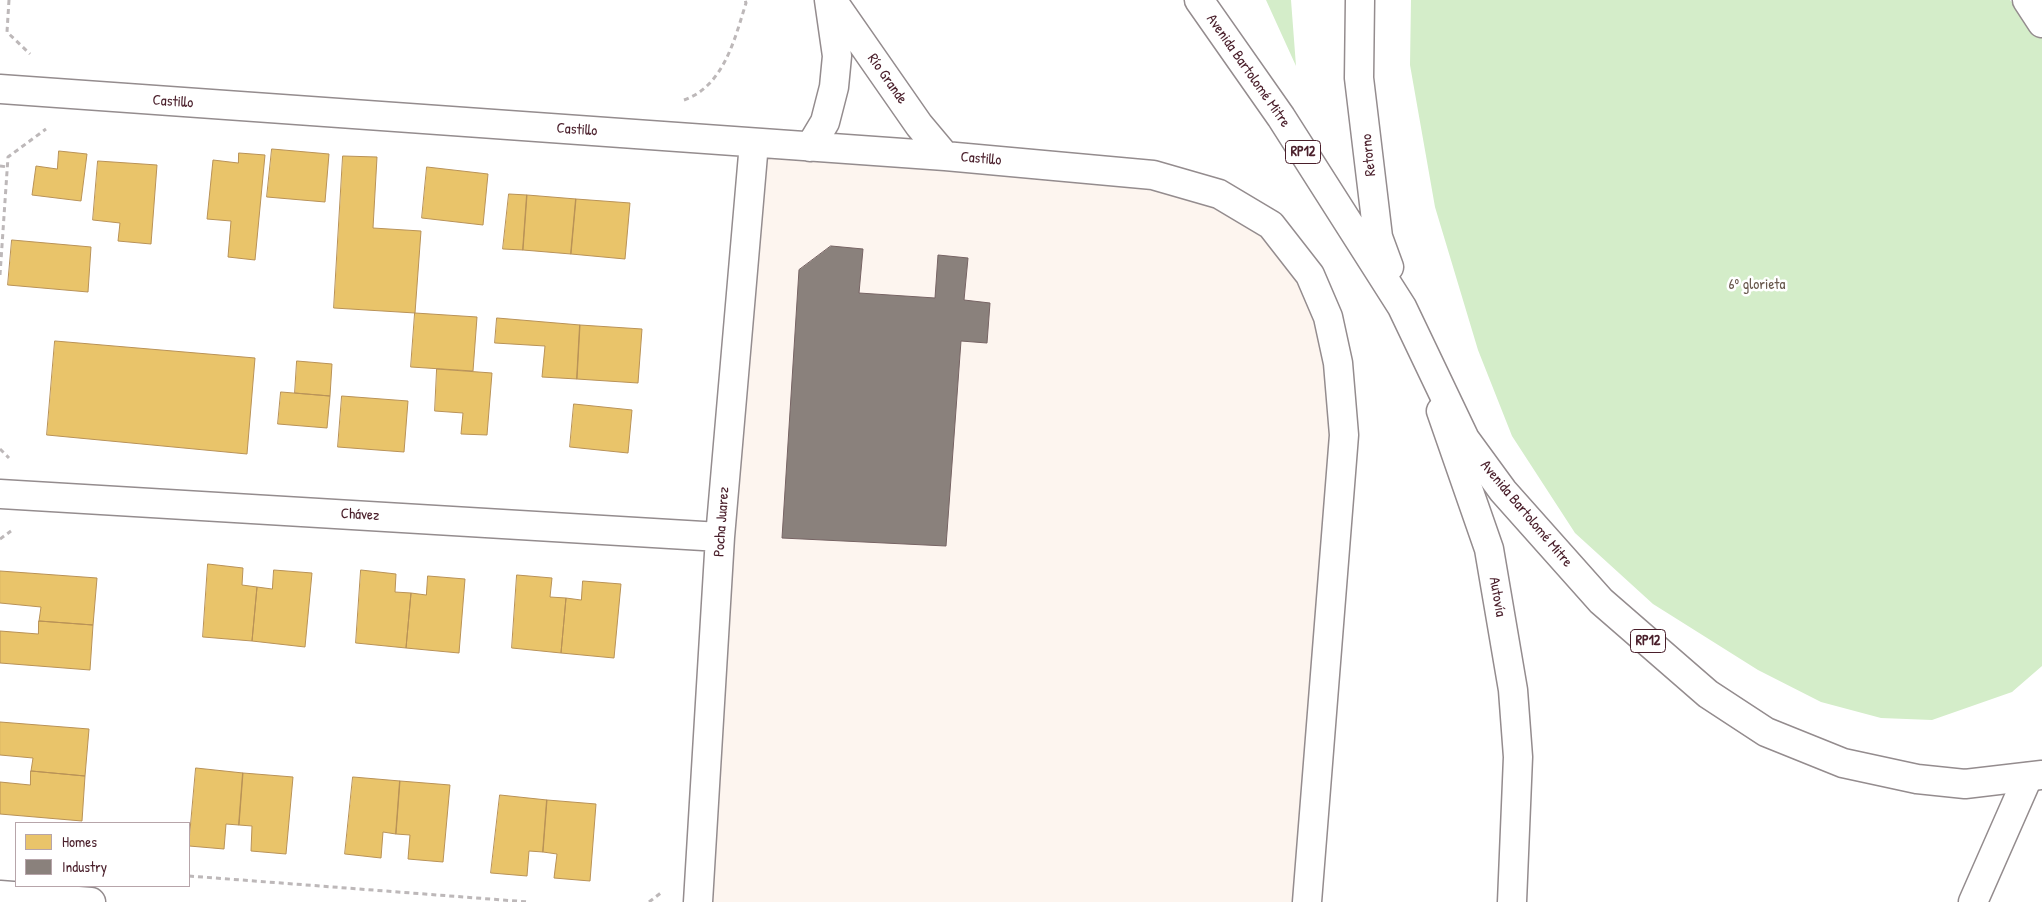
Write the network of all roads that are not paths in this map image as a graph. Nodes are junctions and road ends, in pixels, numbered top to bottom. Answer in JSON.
{"nodes":[{"id":1,"x":830,"y":0,"type":"edge"},
{"id":2,"x":1199,"y":0,"type":"edge"},
{"id":3,"x":1360,"y":0,"type":"edge"},
{"id":4,"x":2027,"y":0,"type":"edge"},
{"id":5,"x":2042,"y":23,"type":"edge"},
{"id":6,"x":0,"y":89,"type":"edge"},
{"id":7,"x":754,"y":143,"type":"junction"},
{"id":8,"x":810,"y":147,"type":"junction"},
{"id":9,"x":945,"y":156,"type":"junction"},
{"id":10,"x":1402,"y":307,"type":"junction"},
{"id":11,"x":0,"y":494,"type":"edge"},
{"id":12,"x":720,"y":537,"type":"junction"},
{"id":13,"x":2037,"y":774,"type":"edge"},
{"id":14,"x":0,"y":895,"type":"edge"},
{"id":15,"x":91,"y":902,"type":"edge"},
{"id":16,"x":698,"y":902,"type":"edge"},
{"id":17,"x":1307,"y":902,"type":"edge"},
{"id":18,"x":1512,"y":902,"type":"edge"},
{"id":19,"x":1973,"y":902,"type":"edge"}],
"edges":[{"from":1,"to":8,"type":"street"},
{"from":1,"to":9,"type":"street","name":"Río Grande"},
{"from":2,"to":10,"type":"street","name":"Avenida Bartolomé Mitre","number":"RP12"},
{"from":3,"to":10,"type":"street","name":"Retorno","number":"RP12"},
{"from":4,"to":5,"type":"street"},
{"from":6,"to":7,"type":"street","name":"Castillo"},
{"from":7,"to":8,"type":"street","name":"Castillo"},
{"from":7,"to":12,"type":"street","name":"Pocha Juarez"},
{"from":8,"to":9,"type":"street","name":"Castillo"},
{"from":9,"to":17,"type":"street","name":"Castillo"},
{"from":10,"to":13,"type":"street","name":"Avenida Bartolomé Mitre","number":"RP12"},
{"from":10,"to":18,"type":"street","name":"Autovía"},
{"from":11,"to":12,"type":"street","name":"Chávez"},
{"from":12,"to":16,"type":"street","name":"Pocha Juarez"},
{"from":13,"to":19,"type":"street"},
{"from":14,"to":15,"type":"street"}]}
